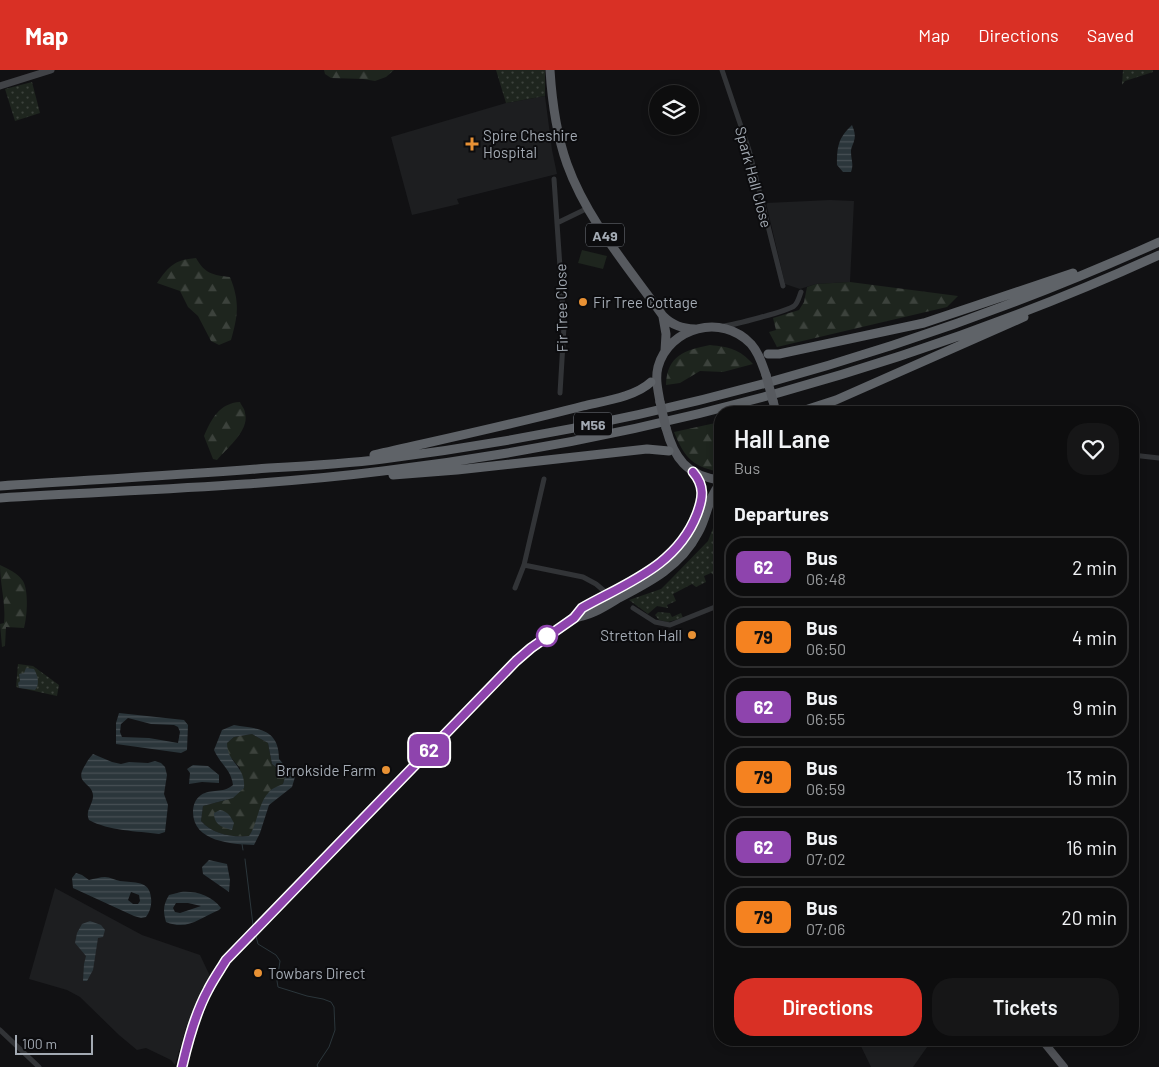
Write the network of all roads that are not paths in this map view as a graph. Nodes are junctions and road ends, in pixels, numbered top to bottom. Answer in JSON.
{"nodes":[{"id":1,"x":51,"y":70,"type":"edge"},
{"id":2,"x":550,"y":70,"type":"edge"},
{"id":3,"x":722,"y":70,"type":"edge"},
{"id":4,"x":0,"y":86,"type":"edge"},
{"id":5,"x":554,"y":179,"type":"dead end"},
{"id":6,"x":588,"y":208,"type":"junction"},
{"id":7,"x":557,"y":223,"type":"junction"},
{"id":8,"x":1159,"y":242,"type":"edge"},
{"id":9,"x":1159,"y":255,"type":"edge"},
{"id":10,"x":1103,"y":266,"type":"junction"},
{"id":11,"x":783,"y":286,"type":"dead end"},
{"id":12,"x":1072,"y":291,"type":"junction"},
{"id":13,"x":801,"y":292,"type":"dead end"},
{"id":14,"x":663,"y":316,"type":"junction"},
{"id":15,"x":747,"y":321,"type":"junction"},
{"id":16,"x":718,"y":327,"type":"junction"},
{"id":17,"x":695,"y":329,"type":"junction"},
{"id":18,"x":744,"y":338,"type":"junction"},
{"id":19,"x":753,"y":347,"type":"junction"},
{"id":20,"x":665,"y":351,"type":"junction"},
{"id":21,"x":657,"y":374,"type":"junction"},
{"id":22,"x":560,"y":393,"type":"dead end"},
{"id":23,"x":724,"y":406,"type":"edge"},
{"id":24,"x":774,"y":406,"type":"edge"},
{"id":25,"x":818,"y":406,"type":"edge"},
{"id":26,"x":714,"y":408,"type":"edge"},
{"id":27,"x":672,"y":454,"type":"junction"},
{"id":28,"x":1139,"y":456,"type":"edge"},
{"id":29,"x":1159,"y":458,"type":"edge"},
{"id":30,"x":330,"y":465,"type":"junction"},
{"id":31,"x":693,"y":472,"type":"junction"},
{"id":32,"x":331,"y":477,"type":"junction"},
{"id":33,"x":544,"y":479,"type":"dead end"},
{"id":34,"x":714,"y":479,"type":"edge"},
{"id":35,"x":0,"y":486,"type":"edge"},
{"id":36,"x":714,"y":493,"type":"edge"},
{"id":37,"x":0,"y":498,"type":"edge"},
{"id":38,"x":524,"y":565,"type":"junction"},
{"id":39,"x":515,"y":588,"type":"dead end"},
{"id":40,"x":607,"y":594,"type":"junction"},
{"id":41,"x":618,"y":599,"type":"junction"},
{"id":42,"x":714,"y":607,"type":"edge"},
{"id":43,"x":633,"y":608,"type":"dead end"},
{"id":44,"x":574,"y":618,"type":"junction"},
{"id":45,"x":0,"y":1030,"type":"edge"},
{"id":46,"x":1047,"y":1046,"type":"edge"},
{"id":47,"x":38,"y":1067,"type":"edge"},
{"id":48,"x":182,"y":1067,"type":"edge"},
{"id":49,"x":1064,"y":1067,"type":"edge"}],
"edges":[{"from":1,"to":4,"type":"main road"},
{"from":2,"to":6,"type":"highway","number":"A49"},
{"from":3,"to":11,"type":"street","name":"Spark Hall Close"},
{"from":5,"to":7,"type":"street","name":"Fir Tree Close"},
{"from":6,"to":7,"type":"street"},
{"from":6,"to":14,"type":"highway","number":"A49"},
{"from":7,"to":22,"type":"street","name":"Fir Tree Close"},
{"from":8,"to":10,"type":"highway","number":"M56"},
{"from":9,"to":12,"type":"highway","number":"M56"},
{"from":10,"to":19,"type":"highway","number":"M56"},
{"from":10,"to":30,"type":"highway","number":"M56"},
{"from":12,"to":23,"type":"highway","number":"M56"},
{"from":12,"to":25,"type":"highway","number":"M56"},
{"from":13,"to":15,"type":"street"},
{"from":14,"to":17,"type":"highway","number":"A49"},
{"from":14,"to":20,"type":"highway","number":"A49"},
{"from":15,"to":16,"type":"street"},
{"from":15,"to":18,"type":"street"},
{"from":16,"to":17,"type":"highway"},
{"from":16,"to":18,"type":"highway"},
{"from":17,"to":20,"type":"highway"},
{"from":18,"to":19,"type":"highway"},
{"from":19,"to":24,"type":"highway","bridge":true},
{"from":20,"to":21,"type":"highway"},
{"from":21,"to":27,"type":"highway","bridge":true},
{"from":21,"to":30,"type":"highway","number":"M56"},
{"from":26,"to":32,"type":"highway","number":"M56"},
{"from":27,"to":31,"type":"highway"},
{"from":27,"to":32,"type":"highway","number":"M56"},
{"from":28,"to":29,"type":"street"},
{"from":30,"to":35,"type":"highway","number":"M56"},
{"from":31,"to":34,"type":"highway"},
{"from":31,"to":40,"type":"highway"},
{"from":32,"to":37,"type":"highway","number":"M56"},
{"from":33,"to":38,"type":"street"},
{"from":36,"to":41,"type":"highway"},
{"from":38,"to":39,"type":"street"},
{"from":38,"to":40,"type":"street"},
{"from":40,"to":41,"type":"street"},
{"from":40,"to":44,"type":"highway"},
{"from":41,"to":44,"type":"highway"},
{"from":42,"to":43,"type":"street"},
{"from":44,"to":48,"type":"highway"},
{"from":45,"to":47,"type":"street"},
{"from":46,"to":49,"type":"main road"}]}
